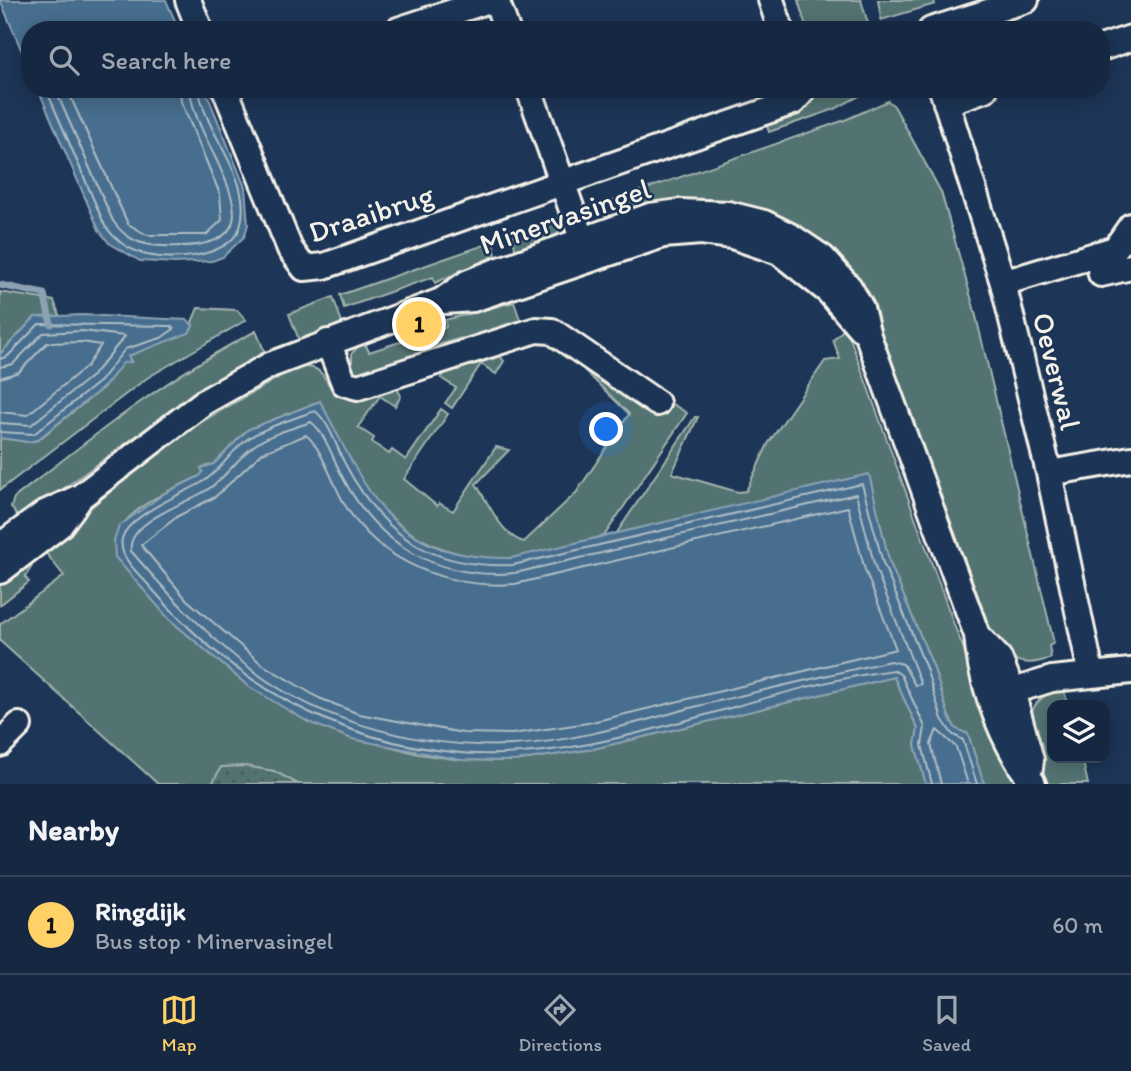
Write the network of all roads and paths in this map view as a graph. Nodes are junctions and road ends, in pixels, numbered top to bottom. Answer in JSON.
{"nodes":[{"id":1,"x":188,"y":0,"type":"edge"},
{"id":2,"x":489,"y":0,"type":"edge"},
{"id":3,"x":496,"y":0,"type":"edge"},
{"id":4,"x":771,"y":0,"type":"edge"},
{"id":5,"x":1026,"y":0,"type":"edge"},
{"id":6,"x":196,"y":21,"type":"edge"},
{"id":7,"x":425,"y":21,"type":"edge"},
{"id":8,"x":504,"y":21,"type":"edge"},
{"id":9,"x":778,"y":21,"type":"edge"},
{"id":10,"x":959,"y":21,"type":"edge"},
{"id":11,"x":1131,"y":38,"type":"edge"},
{"id":12,"x":1110,"y":45,"type":"edge"},
{"id":13,"x":229,"y":98,"type":"edge"},
{"id":14,"x":532,"y":98,"type":"edge"},
{"id":15,"x":797,"y":98,"type":"edge"},
{"id":16,"x":945,"y":98,"type":"edge"},
{"id":17,"x":564,"y":181,"type":"junction"},
{"id":18,"x":1131,"y":226,"type":"edge"},
{"id":19,"x":586,"y":249,"type":"junction"},
{"id":20,"x":1097,"y":254,"type":"junction"},
{"id":21,"x":1131,"y":267,"type":"edge"},
{"id":22,"x":1003,"y":283,"type":"junction"},
{"id":23,"x":328,"y":342,"type":"junction"},
{"id":24,"x":657,"y":403,"type":"dead end"},
{"id":25,"x":1131,"y":459,"type":"edge"},
{"id":26,"x":1049,"y":473,"type":"junction"},
{"id":27,"x":80,"y":497,"type":"junction"},
{"id":28,"x":0,"y":546,"type":"edge"},
{"id":29,"x":0,"y":571,"type":"edge"},
{"id":30,"x":1131,"y":671,"type":"edge"},
{"id":31,"x":1091,"y":673,"type":"junction"},
{"id":32,"x":1001,"y":694,"type":"junction"},
{"id":33,"x":19,"y":725,"type":"dead end"},
{"id":34,"x":0,"y":744,"type":"edge"},
{"id":35,"x":1031,"y":779,"type":"edge"}],
"edges":[{"from":1,"to":6,"type":"street"},
{"from":2,"to":7,"type":"street"},
{"from":3,"to":8,"type":"street"},
{"from":4,"to":9,"type":"street"},
{"from":5,"to":10,"type":"street"},
{"from":11,"to":12,"type":"street"},
{"from":13,"to":17,"type":"street","name":"Draaibrug"},
{"from":14,"to":17,"type":"street"},
{"from":15,"to":17,"type":"street"},
{"from":16,"to":22,"type":"street","name":"Oeverwal"},
{"from":17,"to":19,"type":"street"},
{"from":18,"to":20,"type":"street"},
{"from":19,"to":23,"type":"street","name":"Minervasingel"},
{"from":19,"to":32,"type":"street","name":"Minervasingel"},
{"from":20,"to":21,"type":"street"},
{"from":20,"to":22,"type":"street"},
{"from":22,"to":26,"type":"street","name":"Oeverwal"},
{"from":23,"to":24,"type":"street"},
{"from":23,"to":27,"type":"street","name":"Minervasingel"},
{"from":25,"to":26,"type":"street"},
{"from":26,"to":31,"type":"street","name":"Oeverwal"},
{"from":27,"to":28,"type":"street","name":"Minervasingel"},
{"from":27,"to":29,"type":"street","name":"Minervasingel"},
{"from":30,"to":31,"type":"street"},
{"from":31,"to":32,"type":"street"},
{"from":32,"to":35,"type":"street","name":"Minervasingel"},
{"from":33,"to":34,"type":"street"}]}
